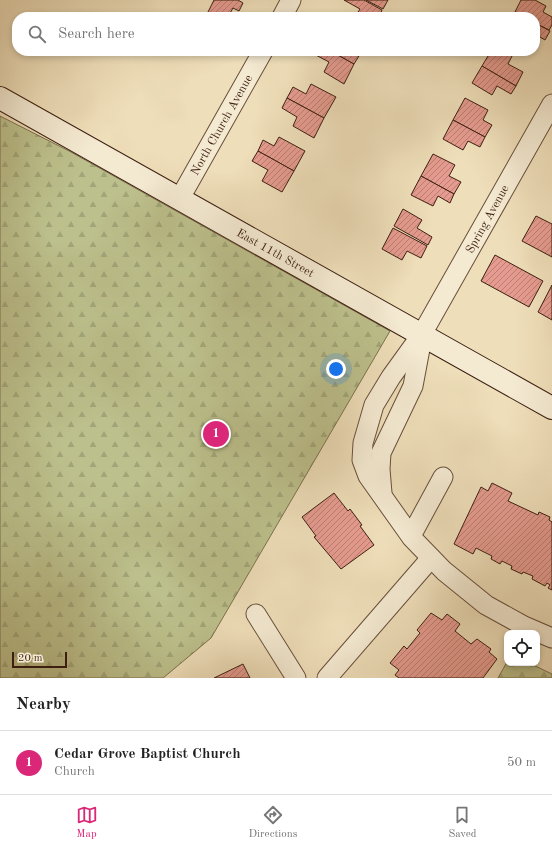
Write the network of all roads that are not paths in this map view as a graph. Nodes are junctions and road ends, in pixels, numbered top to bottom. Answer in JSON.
{"nodes":[{"id":1,"x":292,"y":0,"type":"edge"},
{"id":2,"x":285,"y":12,"type":"edge"},
{"id":3,"x":260,"y":56,"type":"edge"},
{"id":4,"x":0,"y":98,"type":"edge"},
{"id":5,"x":552,"y":104,"type":"edge"},
{"id":6,"x":180,"y":198,"type":"junction"},
{"id":7,"x":422,"y":334,"type":"junction"},
{"id":8,"x":552,"y":408,"type":"edge"},
{"id":9,"x":443,"y":477,"type":"dead end"},
{"id":10,"x":383,"y":496,"type":"junction"},
{"id":11,"x":411,"y":536,"type":"junction"},
{"id":12,"x":431,"y":558,"type":"junction"},
{"id":13,"x":256,"y":614,"type":"dead end"},
{"id":14,"x":552,"y":638,"type":"edge"},
{"id":15,"x":296,"y":678,"type":"edge"},
{"id":16,"x":327,"y":678,"type":"edge"}],
"edges":[{"from":1,"to":2,"type":"street"},
{"from":3,"to":6,"type":"street","name":"North Church Avenue"},
{"from":4,"to":6,"type":"main road","name":"East 11th Street"},
{"from":5,"to":7,"type":"street","name":"Spring Avenue"},
{"from":6,"to":7,"type":"main road","name":"East 11th Street"},
{"from":7,"to":8,"type":"main road","name":"East 11th Street"},
{"from":7,"to":10,"type":"street"},
{"from":7,"to":10,"type":"street"},
{"from":9,"to":11,"type":"street"},
{"from":10,"to":11,"type":"street"},
{"from":11,"to":12,"type":"street"},
{"from":12,"to":14,"type":"street"},
{"from":12,"to":16,"type":"street"},
{"from":13,"to":15,"type":"street"}]}
